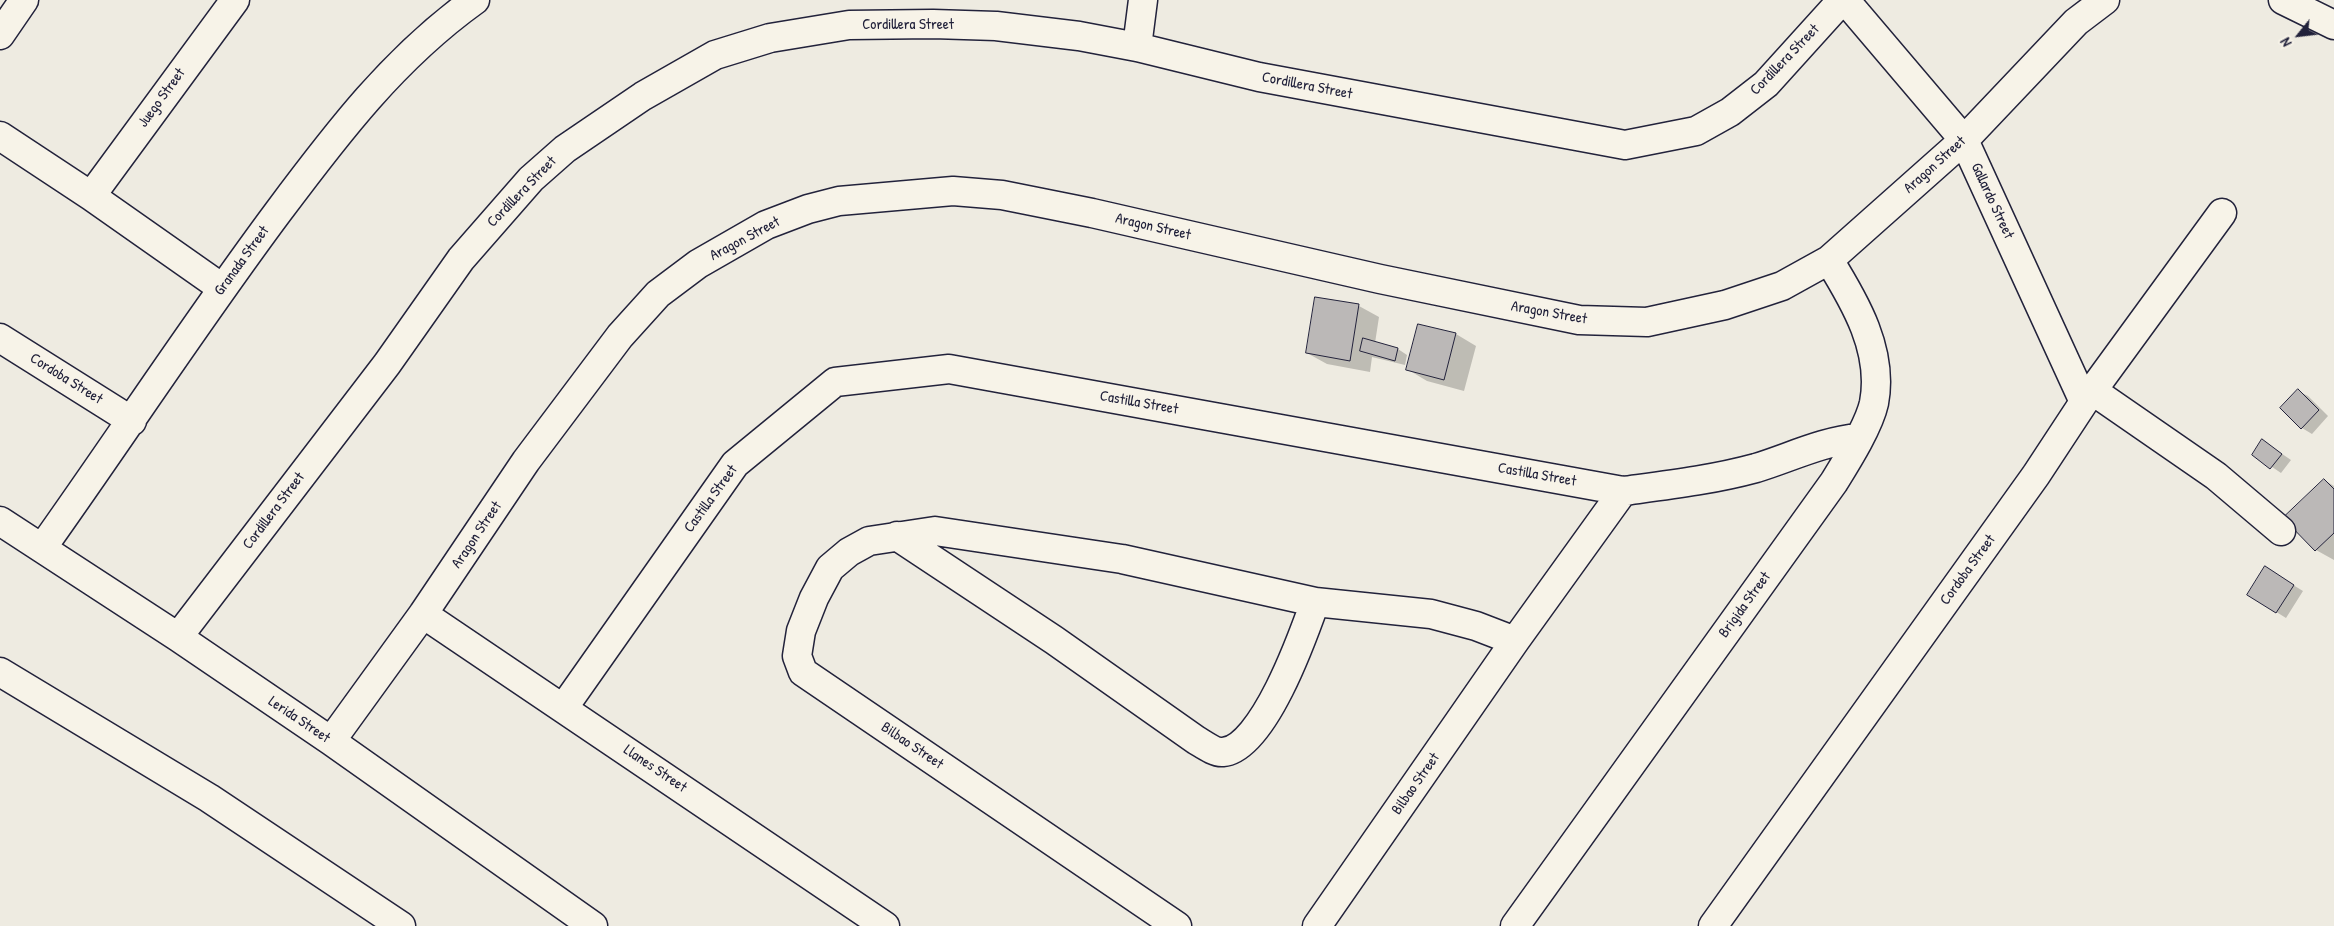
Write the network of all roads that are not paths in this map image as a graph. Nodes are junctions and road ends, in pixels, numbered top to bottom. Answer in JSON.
{"nodes":[{"id":1,"x":24,"y":0,"type":"edge"},
{"id":2,"x":235,"y":0,"type":"edge"},
{"id":3,"x":475,"y":0,"type":"edge"},
{"id":4,"x":1143,"y":0,"type":"edge"},
{"id":5,"x":1844,"y":0,"type":"edge"},
{"id":6,"x":2105,"y":0,"type":"edge"},
{"id":7,"x":2283,"y":0,"type":"edge"},
{"id":8,"x":2334,"y":25,"type":"edge"},
{"id":9,"x":0,"y":35,"type":"edge"},
{"id":10,"x":1137,"y":47,"type":"junction"},
{"id":11,"x":0,"y":136,"type":"edge"},
{"id":12,"x":1964,"y":140,"type":"junction"},
{"id":13,"x":91,"y":196,"type":"junction"},
{"id":14,"x":2222,"y":213,"type":"dead end"},
{"id":15,"x":1829,"y":260,"type":"junction"},
{"id":16,"x":222,"y":288,"type":"junction"},
{"id":17,"x":0,"y":338,"type":"edge"},
{"id":18,"x":2089,"y":397,"type":"junction"},
{"id":19,"x":132,"y":421,"type":"junction"},
{"id":20,"x":1859,"y":438,"type":"junction"},
{"id":21,"x":1623,"y":491,"type":"junction"},
{"id":22,"x":0,"y":521,"type":"edge"},
{"id":23,"x":2281,"y":531,"type":"dead end"},
{"id":24,"x":897,"y":536,"type":"junction"},
{"id":25,"x":42,"y":548,"type":"junction"},
{"id":26,"x":1316,"y":602,"type":"junction"},
{"id":27,"x":423,"y":614,"type":"junction"},
{"id":28,"x":178,"y":637,"type":"junction"},
{"id":29,"x":1515,"y":641,"type":"junction"},
{"id":30,"x":3,"y":677,"type":"edge"},
{"id":31,"x":564,"y":707,"type":"junction"},
{"id":32,"x":331,"y":741,"type":"junction"},
{"id":33,"x":401,"y":926,"type":"edge"},
{"id":34,"x":593,"y":926,"type":"edge"},
{"id":35,"x":885,"y":926,"type":"edge"},
{"id":36,"x":1178,"y":926,"type":"edge"},
{"id":37,"x":1317,"y":926,"type":"edge"},
{"id":38,"x":1515,"y":926,"type":"edge"},
{"id":39,"x":1714,"y":926,"type":"edge"}],
"edges":[{"from":1,"to":9,"type":"street"},
{"from":2,"to":13,"type":"street","name":"Juego Street"},
{"from":3,"to":16,"type":"street","name":"Granada Street"},
{"from":4,"to":10,"type":"street"},
{"from":5,"to":10,"type":"street","name":"Cordillera Street"},
{"from":5,"to":12,"type":"street","name":"Gallardo Street"},
{"from":6,"to":12,"type":"street","name":"Aragon Street"},
{"from":7,"to":8,"type":"street"},
{"from":10,"to":28,"type":"street","name":"Cordillera Street"},
{"from":11,"to":13,"type":"street"},
{"from":12,"to":15,"type":"street","name":"Aragon Street"},
{"from":12,"to":18,"type":"street","name":"Gallardo Street"},
{"from":13,"to":16,"type":"street"},
{"from":14,"to":18,"type":"street","name":"Cordoba Street"},
{"from":15,"to":20,"type":"street","name":"Brigida Street"},
{"from":15,"to":27,"type":"street","name":"Aragon Street"},
{"from":16,"to":19,"type":"street","name":"Granada Street"},
{"from":17,"to":19,"type":"street","name":"Cordoba Street"},
{"from":18,"to":23,"type":"street"},
{"from":18,"to":39,"type":"street","name":"Cordoba Street"},
{"from":19,"to":25,"type":"street","name":"Granada Street"},
{"from":20,"to":21,"type":"street","name":"Castilla Street"},
{"from":20,"to":38,"type":"street","name":"Brigida Street"},
{"from":21,"to":29,"type":"street","name":"Bilbao Street"},
{"from":21,"to":31,"type":"street","name":"Castilla Street"},
{"from":22,"to":25,"type":"street","name":"Lerida Street"},
{"from":24,"to":26,"type":"street","name":"Bilbao Street"},
{"from":24,"to":26,"type":"street"},
{"from":24,"to":36,"type":"street","name":"Bilbao Street"},
{"from":25,"to":28,"type":"street","name":"Lerida Street"},
{"from":26,"to":29,"type":"street","name":"Bilbao Street"},
{"from":27,"to":31,"type":"street","name":"Llanes Street"},
{"from":27,"to":32,"type":"street","name":"Aragon Street"},
{"from":28,"to":32,"type":"street","name":"Lerida Street"},
{"from":29,"to":37,"type":"street","name":"Bilbao Street"},
{"from":30,"to":33,"type":"street"},
{"from":31,"to":35,"type":"street","name":"Llanes Street"},
{"from":32,"to":34,"type":"street","name":"Lerida Street"}]}
